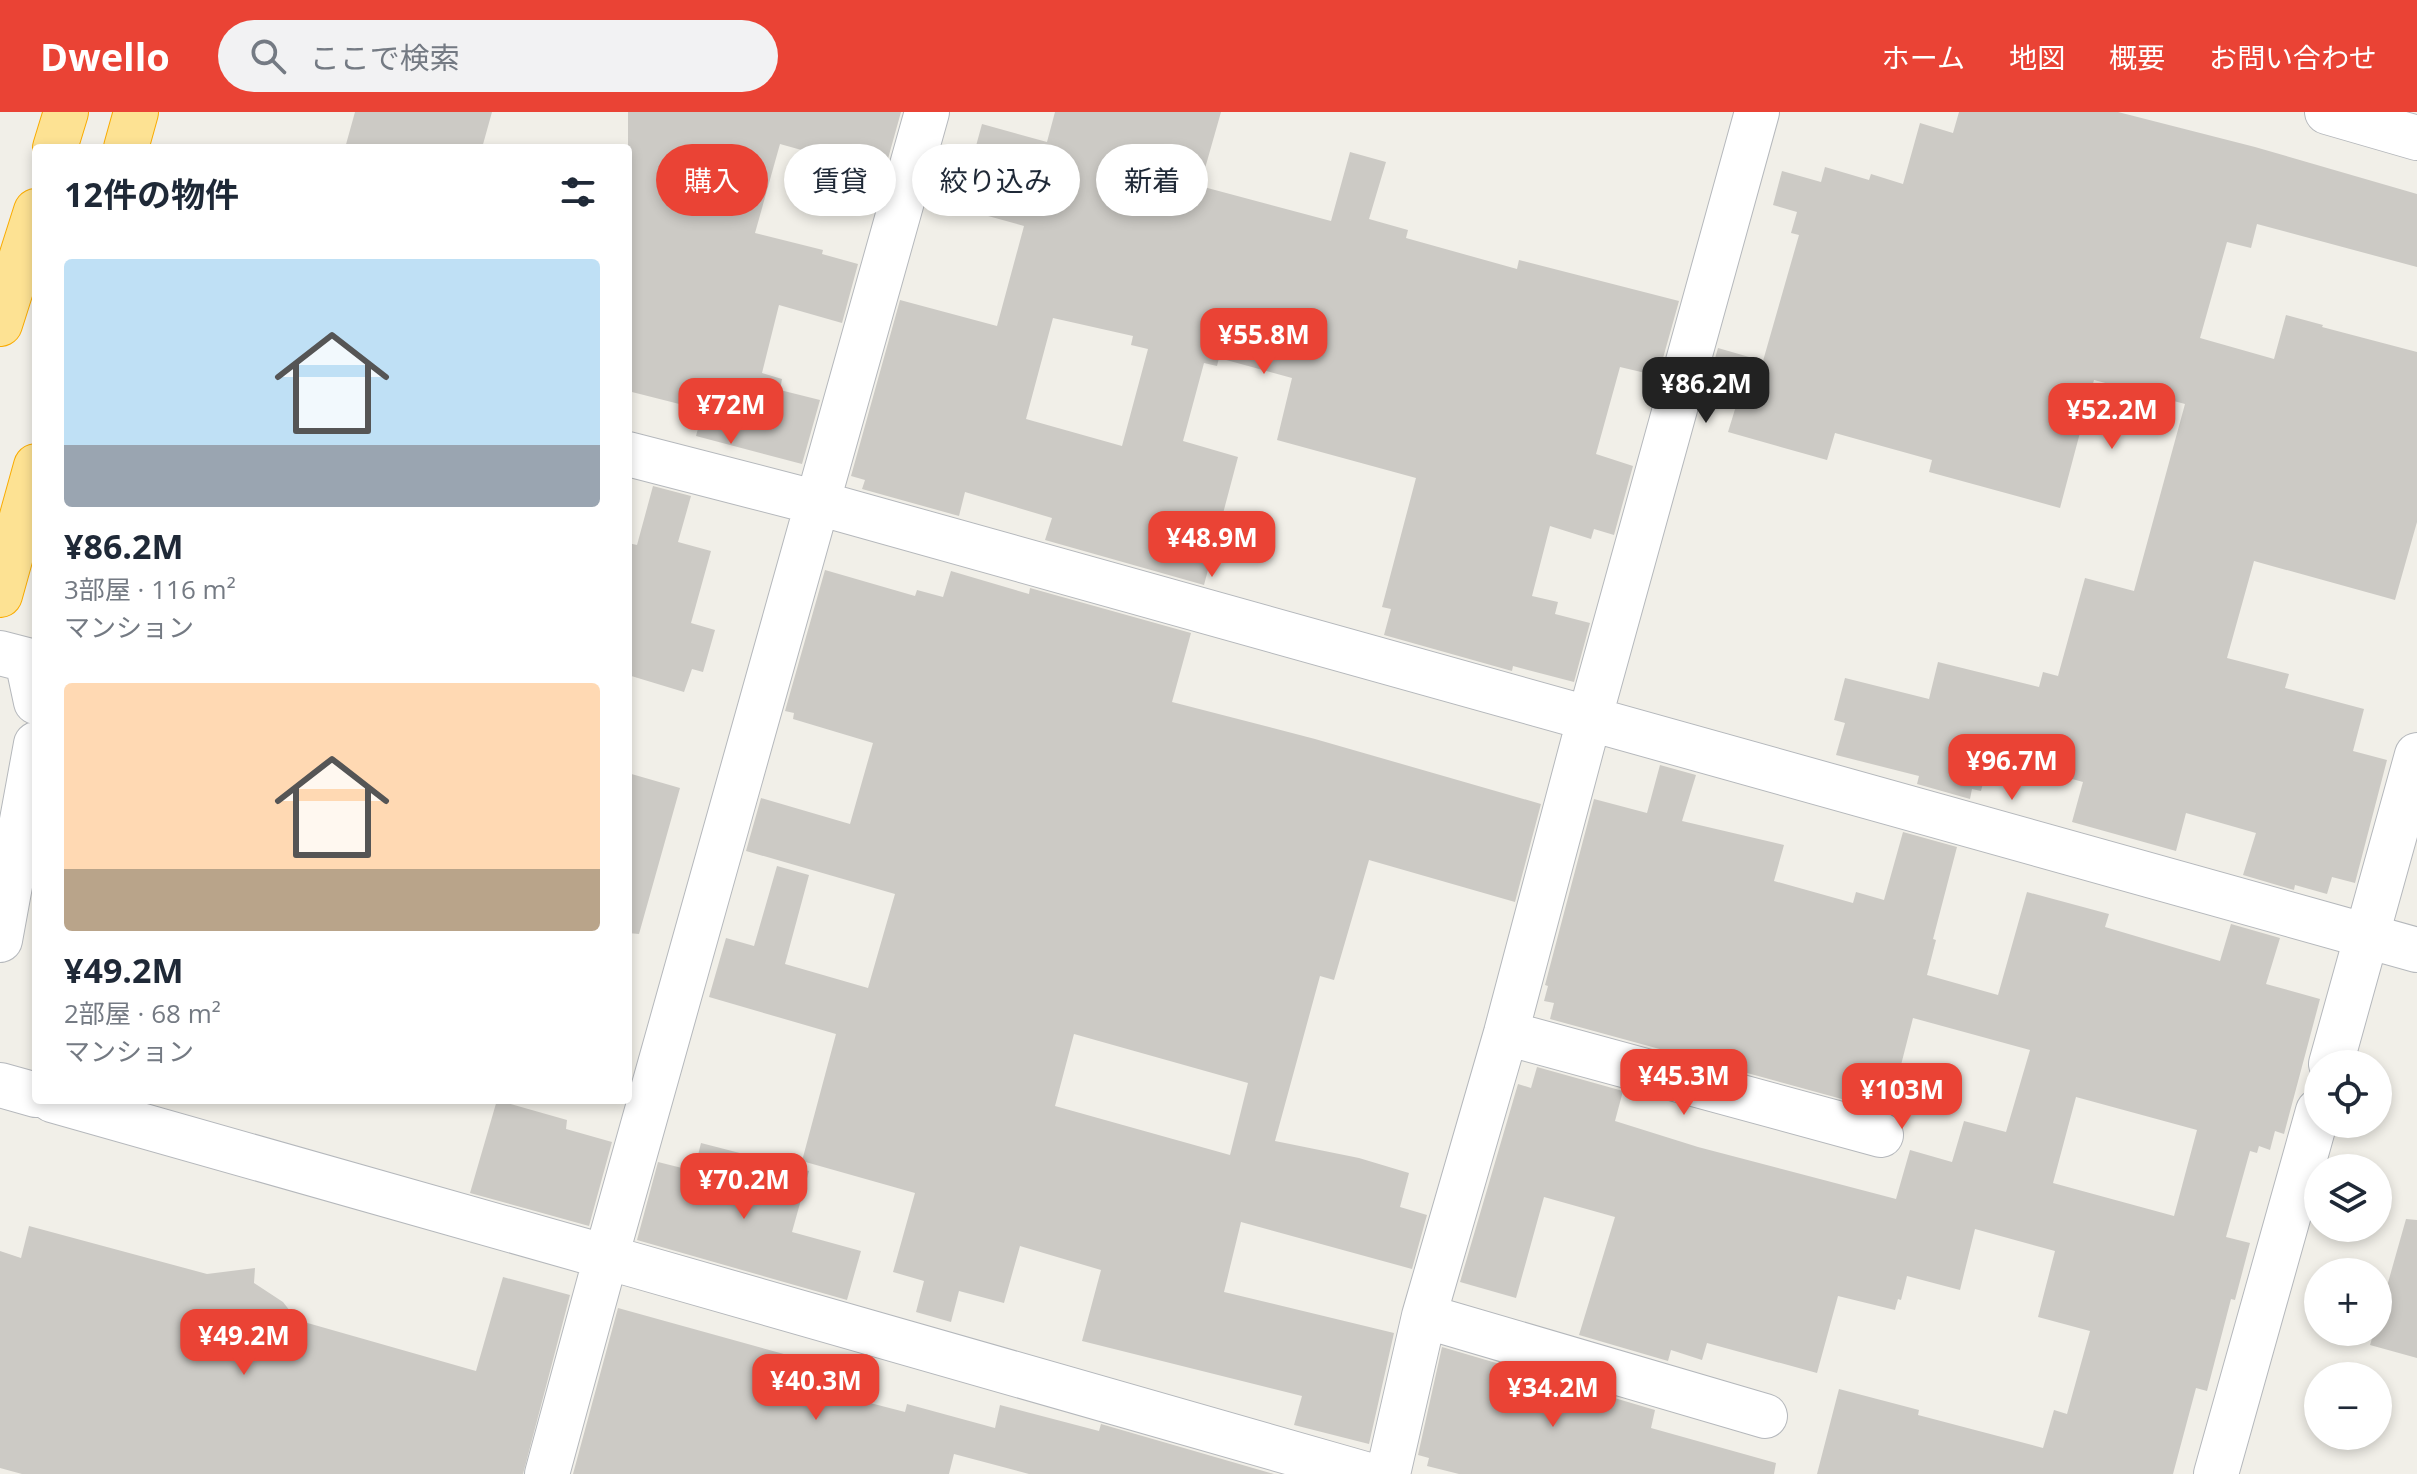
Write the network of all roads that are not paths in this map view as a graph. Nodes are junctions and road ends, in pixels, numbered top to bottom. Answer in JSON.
{"nodes":[{"id":1,"x":66,"y":112,"type":"edge"},
{"id":2,"x":136,"y":112,"type":"edge"},
{"id":3,"x":927,"y":112,"type":"edge"},
{"id":4,"x":1757,"y":112,"type":"edge"},
{"id":5,"x":2327,"y":112,"type":"edge"},
{"id":6,"x":2417,"y":138,"type":"edge"},
{"id":7,"x":56,"y":144,"type":"edge"},
{"id":8,"x":127,"y":144,"type":"edge"},
{"id":9,"x":32,"y":226,"type":"edge"},
{"id":10,"x":11,"y":303,"type":"edge"},
{"id":11,"x":632,"y":455,"type":"edge"},
{"id":12,"x":32,"y":480,"type":"edge"},
{"id":13,"x":818,"y":503,"type":"junction"},
{"id":14,"x":0,"y":595,"type":"edge"},
{"id":15,"x":0,"y":653,"type":"edge"},
{"id":16,"x":32,"y":683,"type":"edge"},
{"id":17,"x":1589,"y":720,"type":"junction"},
{"id":18,"x":2417,"y":755,"type":"edge"},
{"id":19,"x":32,"y":766,"type":"edge"},
{"id":20,"x":2367,"y":936,"type":"junction"},
{"id":21,"x":0,"y":940,"type":"edge"},
{"id":22,"x":2417,"y":950,"type":"edge"},
{"id":23,"x":1506,"y":1033,"type":"junction"},
{"id":24,"x":2335,"y":1050,"type":"edge"},
{"id":25,"x":0,"y":1085,"type":"edge"},
{"id":26,"x":32,"y":1094,"type":"edge"},
{"id":27,"x":66,"y":1104,"type":"edge"},
{"id":28,"x":1881,"y":1135,"type":"dead end"},
{"id":29,"x":2310,"y":1138,"type":"edge"},
{"id":30,"x":606,"y":1257,"type":"junction"},
{"id":31,"x":1424,"y":1316,"type":"junction"},
{"id":32,"x":1765,"y":1416,"type":"dead end"},
{"id":33,"x":547,"y":1474,"type":"edge"},
{"id":34,"x":1365,"y":1474,"type":"edge"},
{"id":35,"x":1388,"y":1474,"type":"edge"},
{"id":36,"x":2216,"y":1474,"type":"edge"}],
"edges":[{"from":1,"to":7,"type":"highway"},
{"from":2,"to":8,"type":"highway"},
{"from":3,"to":13,"type":"street"},
{"from":4,"to":17,"type":"street"},
{"from":5,"to":6,"type":"street"},
{"from":9,"to":10,"type":"highway"},
{"from":11,"to":13,"type":"street"},
{"from":12,"to":14,"type":"highway"},
{"from":13,"to":17,"type":"street"},
{"from":13,"to":30,"type":"street"},
{"from":15,"to":16,"type":"street"},
{"from":17,"to":20,"type":"street"},
{"from":17,"to":23,"type":"street"},
{"from":18,"to":20,"type":"street"},
{"from":19,"to":21,"type":"street"},
{"from":20,"to":22,"type":"street"},
{"from":20,"to":24,"type":"street"},
{"from":23,"to":28,"type":"street"},
{"from":23,"to":31,"type":"street"},
{"from":25,"to":26,"type":"street"},
{"from":27,"to":30,"type":"street"},
{"from":29,"to":36,"type":"street"},
{"from":30,"to":33,"type":"street"},
{"from":30,"to":34,"type":"street"},
{"from":31,"to":32,"type":"street"},
{"from":31,"to":35,"type":"street"}]}
